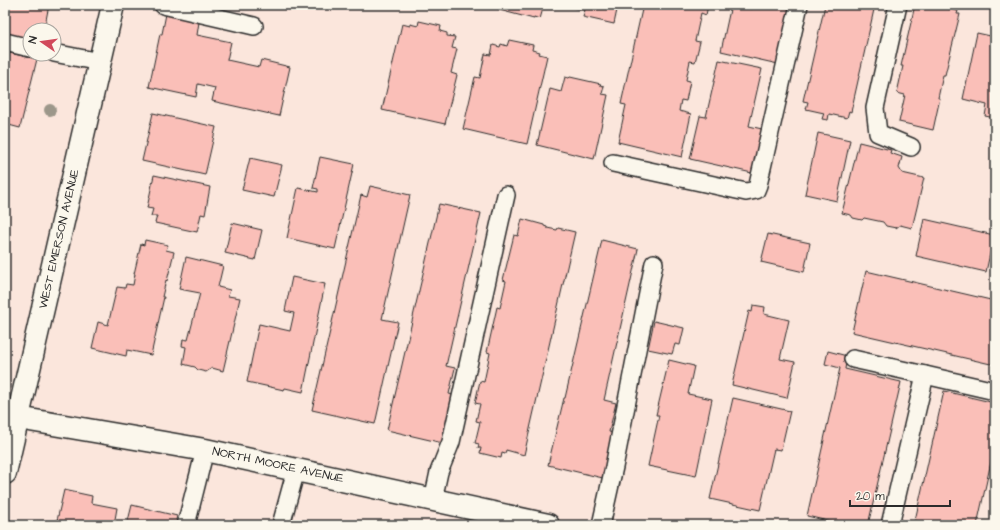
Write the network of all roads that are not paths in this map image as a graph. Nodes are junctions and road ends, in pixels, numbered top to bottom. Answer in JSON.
{"nodes":[{"id":1,"x":113,"y":5,"type":"edge"},
{"id":2,"x":163,"y":5,"type":"edge"},
{"id":3,"x":799,"y":5,"type":"edge"},
{"id":4,"x":898,"y":5,"type":"edge"},
{"id":5,"x":254,"y":26,"type":"dead end"},
{"id":6,"x":5,"y":42,"type":"edge"},
{"id":7,"x":22,"y":46,"type":"edge"},
{"id":8,"x":62,"y":55,"type":"edge"},
{"id":9,"x":100,"y":62,"type":"junction"},
{"id":10,"x":911,"y":147,"type":"dead end"},
{"id":11,"x":613,"y":162,"type":"dead end"},
{"id":12,"x":506,"y":195,"type":"dead end"},
{"id":13,"x":654,"y":263,"type":"dead end"},
{"id":14,"x":853,"y":359,"type":"dead end"},
{"id":15,"x":924,"y":375,"type":"junction"},
{"id":16,"x":995,"y":391,"type":"edge"},
{"id":17,"x":11,"y":416,"type":"edge"},
{"id":18,"x":206,"y":450,"type":"junction"},
{"id":19,"x":296,"y":470,"type":"junction"},
{"id":20,"x":5,"y":473,"type":"edge"},
{"id":21,"x":433,"y":500,"type":"junction"},
{"id":22,"x":186,"y":525,"type":"edge"},
{"id":23,"x":281,"y":525,"type":"edge"},
{"id":24,"x":548,"y":525,"type":"edge"},
{"id":25,"x":601,"y":525,"type":"edge"},
{"id":26,"x":890,"y":525,"type":"edge"}],
"edges":[{"from":1,"to":9,"type":"street","name":"WEST EMERSON AVENUE"},
{"from":2,"to":5,"type":"lane"},
{"from":3,"to":11,"type":"lane"},
{"from":4,"to":10,"type":"lane"},
{"from":6,"to":7,"type":"lane"},
{"from":8,"to":9,"type":"lane"},
{"from":9,"to":17,"type":"street","name":"WEST EMERSON AVENUE"},
{"from":12,"to":21,"type":"lane"},
{"from":13,"to":25,"type":"lane"},
{"from":14,"to":15,"type":"lane"},
{"from":15,"to":16,"type":"lane"},
{"from":15,"to":26,"type":"lane"},
{"from":17,"to":18,"type":"street","name":"NORTH MOORE AVENUE"},
{"from":17,"to":20,"type":"street","name":"WEST EMERSON AVENUE"},
{"from":18,"to":19,"type":"street","name":"NORTH MOORE AVENUE"},
{"from":18,"to":22,"type":"lane"},
{"from":19,"to":21,"type":"street","name":"NORTH MOORE AVENUE"},
{"from":19,"to":23,"type":"lane"},
{"from":21,"to":24,"type":"street","name":"NORTH MOORE AVENUE"}]}
